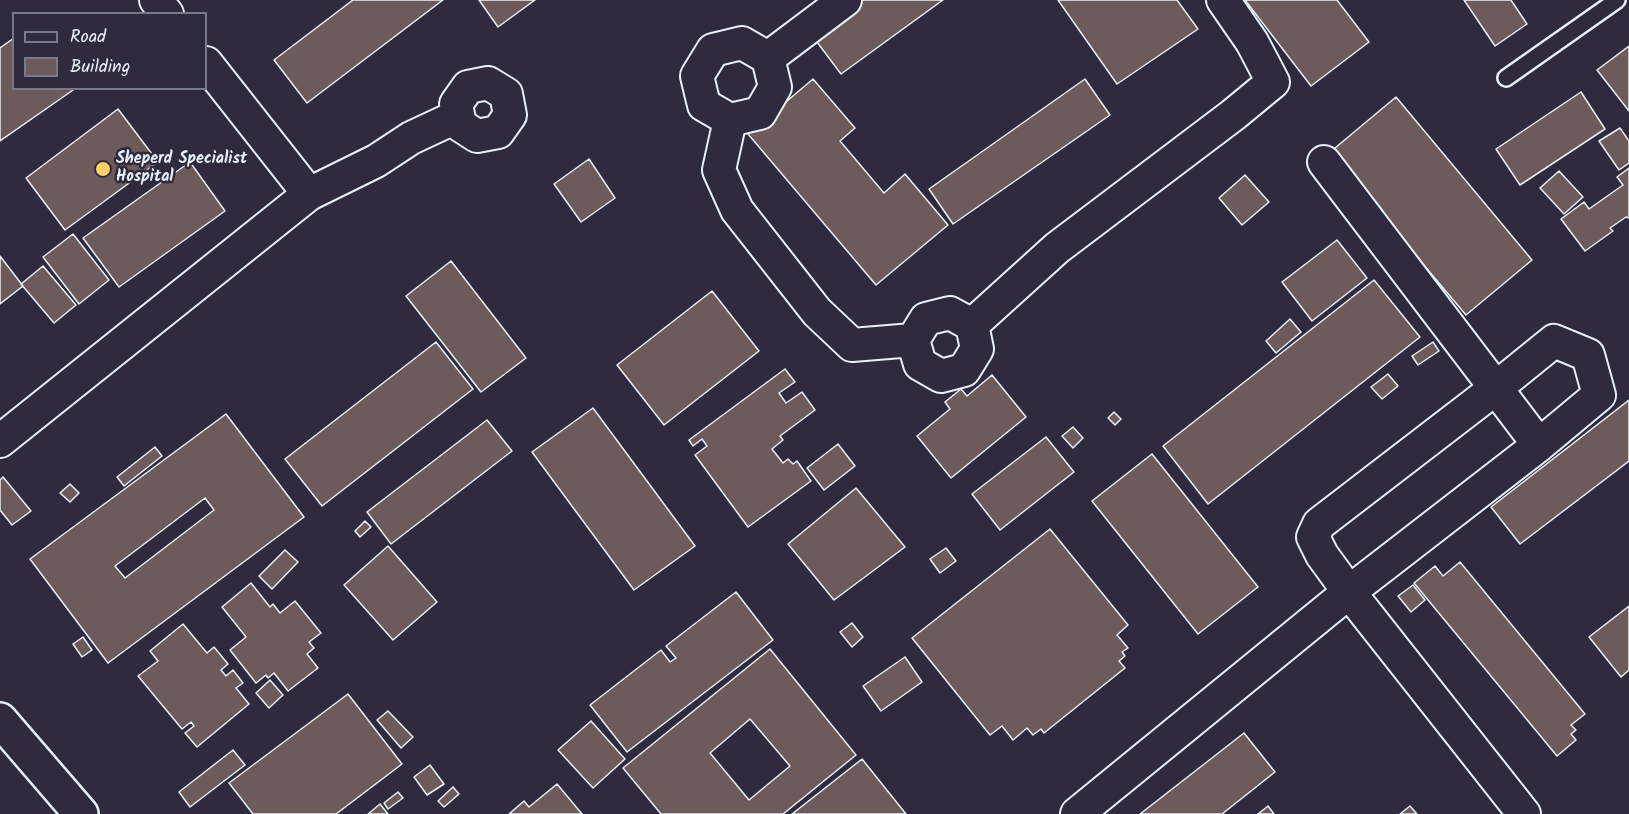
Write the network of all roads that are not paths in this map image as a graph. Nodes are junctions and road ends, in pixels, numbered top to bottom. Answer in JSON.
{"nodes":[{"id":1,"x":156,"y":0,"type":"edge"},
{"id":2,"x":846,"y":0,"type":"edge"},
{"id":3,"x":1223,"y":0,"type":"edge"},
{"id":4,"x":1617,"y":0,"type":"edge"},
{"id":5,"x":165,"y":12,"type":"edge"},
{"id":6,"x":768,"y":58,"type":"junction"},
{"id":7,"x":207,"y":64,"type":"edge"},
{"id":8,"x":1506,"y":78,"type":"dead end"},
{"id":9,"x":458,"y":116,"type":"dead end"},
{"id":10,"x":730,"y":120,"type":"junction"},
{"id":11,"x":1324,"y":162,"type":"dead end"},
{"id":12,"x":309,"y":194,"type":"junction"},
{"id":13,"x":972,"y":325,"type":"junction"},
{"id":14,"x":913,"y":340,"type":"junction"},
{"id":15,"x":1496,"y":388,"type":"junction"},
{"id":16,"x":0,"y":441,"type":"edge"},
{"id":17,"x":1539,"y":445,"type":"junction"},
{"id":18,"x":1349,"y":592,"type":"junction"},
{"id":19,"x":0,"y":720,"type":"edge"},
{"id":20,"x":81,"y":814,"type":"edge"},
{"id":21,"x":1077,"y":814,"type":"edge"},
{"id":22,"x":1524,"y":814,"type":"edge"}],
"edges":[{"from":1,"to":5,"type":"street"},
{"from":2,"to":6,"type":"street"},
{"from":3,"to":13,"type":"street"},
{"from":4,"to":8,"type":"lane"},
{"from":6,"to":10,"type":"street"},
{"from":6,"to":10,"type":"street"},
{"from":7,"to":12,"type":"street"},
{"from":9,"to":12,"type":"street"},
{"from":10,"to":14,"type":"street"},
{"from":11,"to":15,"type":"street"},
{"from":12,"to":16,"type":"street"},
{"from":13,"to":14,"type":"street"},
{"from":13,"to":14,"type":"street"},
{"from":15,"to":17,"type":"street"},
{"from":15,"to":17,"type":"street"},
{"from":15,"to":18,"type":"street"},
{"from":17,"to":18,"type":"street"},
{"from":18,"to":21,"type":"street"},
{"from":18,"to":22,"type":"street"},
{"from":19,"to":20,"type":"main road"}]}
